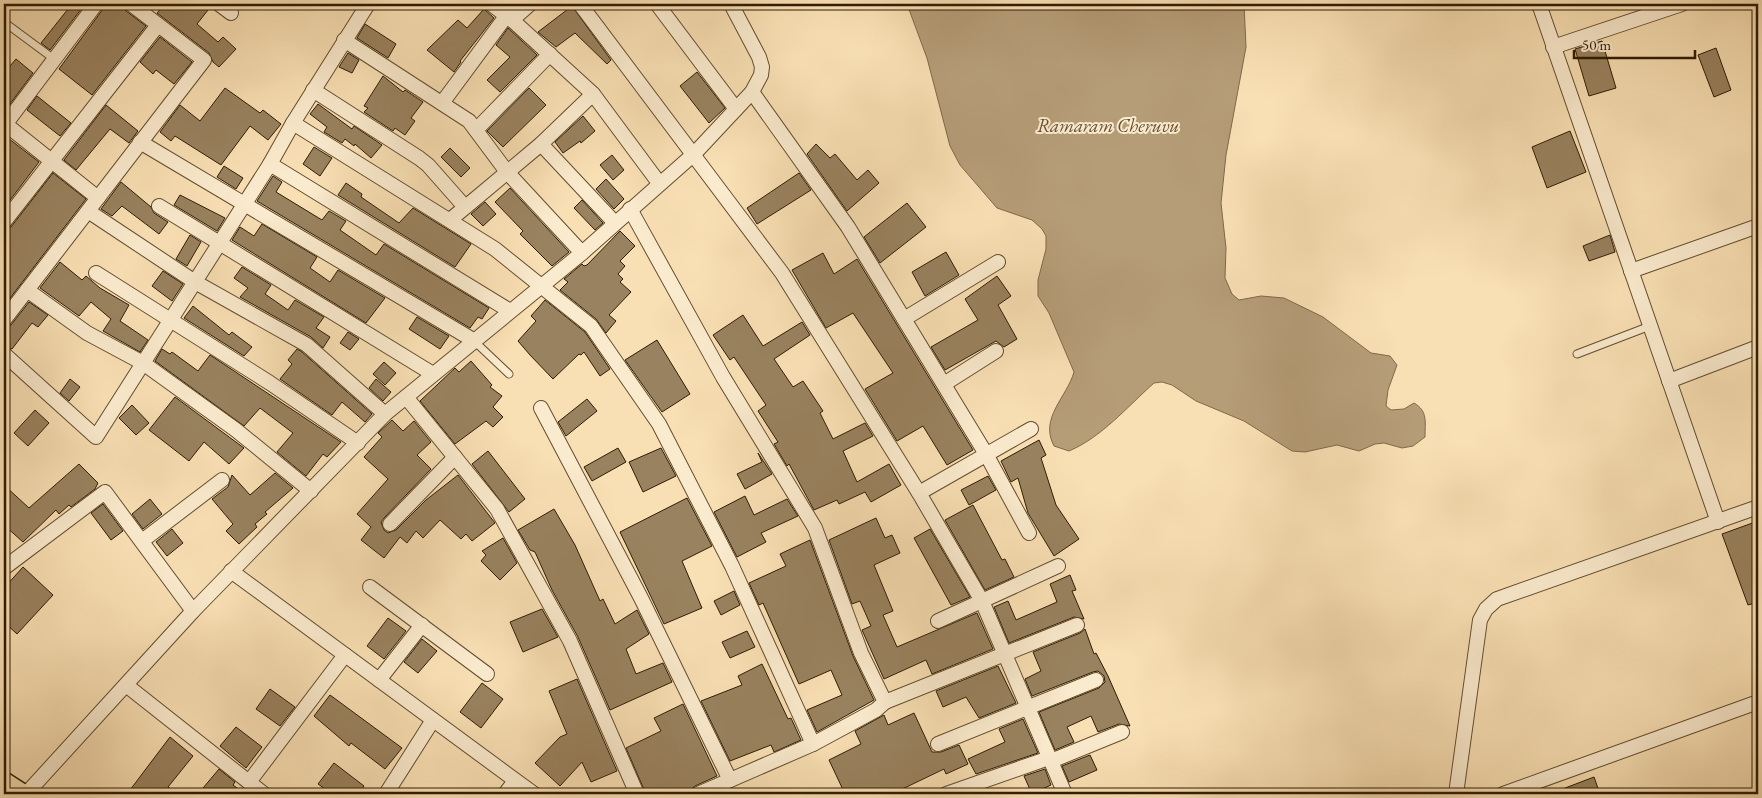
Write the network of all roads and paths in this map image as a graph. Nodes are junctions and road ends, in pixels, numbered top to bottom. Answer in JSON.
{"nodes":[{"id":1,"x":96,"y":4,"type":"edge"},
{"id":2,"x":131,"y":4,"type":"edge"},
{"id":3,"x":219,"y":4,"type":"edge"},
{"id":4,"x":368,"y":4,"type":"edge"},
{"id":5,"x":491,"y":4,"type":"edge"},
{"id":6,"x":530,"y":4,"type":"edge"},
{"id":7,"x":580,"y":4,"type":"edge"},
{"id":8,"x":657,"y":4,"type":"edge"},
{"id":9,"x":731,"y":4,"type":"edge"},
{"id":10,"x":1539,"y":4,"type":"edge"},
{"id":11,"x":1682,"y":4,"type":"edge"},
{"id":12,"x":231,"y":12,"type":"dead end"},
{"id":13,"x":509,"y":18,"type":"junction"},
{"id":14,"x":4,"y":22,"type":"edge"},
{"id":15,"x":158,"y":25,"type":"junction"},
{"id":16,"x":344,"y":40,"type":"junction"},
{"id":17,"x":1553,"y":47,"type":"junction"},
{"id":18,"x":550,"y":54,"type":"junction"},
{"id":19,"x":54,"y":59,"type":"junction"},
{"id":20,"x":313,"y":90,"type":"junction"},
{"id":21,"x":752,"y":92,"type":"junction"},
{"id":22,"x":593,"y":94,"type":"junction"},
{"id":23,"x":442,"y":103,"type":"junction"},
{"id":24,"x":736,"y":109,"type":"junction"},
{"id":25,"x":293,"y":122,"type":"junction"},
{"id":26,"x":4,"y":124,"type":"edge"},
{"id":27,"x":476,"y":130,"type":"junction"},
{"id":28,"x":140,"y":142,"type":"junction"},
{"id":29,"x":541,"y":144,"type":"junction"},
{"id":30,"x":694,"y":154,"type":"junction"},
{"id":31,"x":52,"y":162,"type":"junction"},
{"id":32,"x":270,"y":164,"type":"junction"},
{"id":33,"x":507,"y":172,"type":"junction"},
{"id":34,"x":659,"y":183,"type":"junction"},
{"id":35,"x":98,"y":198,"type":"junction"},
{"id":36,"x":244,"y":205,"type":"junction"},
{"id":37,"x":159,"y":206,"type":"dead end"},
{"id":38,"x":465,"y":207,"type":"junction"},
{"id":39,"x":630,"y":209,"type":"junction"},
{"id":40,"x":88,"y":211,"type":"junction"},
{"id":41,"x":450,"y":220,"type":"junction"},
{"id":42,"x":4,"y":222,"type":"edge"},
{"id":43,"x":615,"y":222,"type":"junction"},
{"id":44,"x":1758,"y":226,"type":"edge"},
{"id":45,"x":220,"y":242,"type":"junction"},
{"id":46,"x":582,"y":253,"type":"junction"},
{"id":47,"x":998,"y":262,"type":"dead end"},
{"id":48,"x":1631,"y":271,"type":"junction"},
{"id":49,"x":96,"y":273,"type":"dead end"},
{"id":50,"x":195,"y":282,"type":"junction"},
{"id":51,"x":544,"y":286,"type":"junction"},
{"id":52,"x":27,"y":290,"type":"junction"},
{"id":53,"x":7,"y":311,"type":"edge"},
{"id":54,"x":510,"y":311,"type":"junction"},
{"id":55,"x":170,"y":320,"type":"junction"},
{"id":56,"x":904,"y":320,"type":"junction"},
{"id":57,"x":1650,"y":326,"type":"junction"},
{"id":58,"x":473,"y":340,"type":"junction"},
{"id":59,"x":1758,"y":347,"type":"edge"},
{"id":60,"x":996,"y":350,"type":"dead end"},
{"id":61,"x":4,"y":354,"type":"edge"},
{"id":62,"x":1577,"y":354,"type":"dead end"},
{"id":63,"x":143,"y":363,"type":"junction"},
{"id":64,"x":433,"y":374,"type":"junction"},
{"id":65,"x":508,"y":374,"type":"dead end"},
{"id":66,"x":1669,"y":381,"type":"junction"},
{"id":67,"x":944,"y":384,"type":"junction"},
{"id":68,"x":406,"y":397,"type":"junction"},
{"id":69,"x":541,"y":408,"type":"dead end"},
{"id":70,"x":386,"y":414,"type":"junction"},
{"id":71,"x":1031,"y":428,"type":"dead end"},
{"id":72,"x":358,"y":443,"type":"junction"},
{"id":73,"x":986,"y":454,"type":"junction"},
{"id":74,"x":455,"y":457,"type":"junction"},
{"id":75,"x":222,"y":480,"type":"dead end"},
{"id":76,"x":311,"y":491,"type":"junction"},
{"id":77,"x":919,"y":493,"type":"junction"},
{"id":78,"x":1758,"y":507,"type":"edge"},
{"id":79,"x":1718,"y":522,"type":"junction"},
{"id":80,"x":390,"y":524,"type":"dead end"},
{"id":81,"x":1029,"y":532,"type":"dead end"},
{"id":82,"x":142,"y":541,"type":"junction"},
{"id":83,"x":1058,"y":566,"type":"dead end"},
{"id":84,"x":4,"y":568,"type":"edge"},
{"id":85,"x":231,"y":571,"type":"junction"},
{"id":86,"x":370,"y":587,"type":"dead end"},
{"id":87,"x":982,"y":601,"type":"junction"},
{"id":88,"x":193,"y":611,"type":"junction"},
{"id":89,"x":938,"y":621,"type":"dead end"},
{"id":90,"x":422,"y":625,"type":"junction"},
{"id":91,"x":1077,"y":625,"type":"dead end"},
{"id":92,"x":345,"y":655,"type":"junction"},
{"id":93,"x":1004,"y":656,"type":"junction"},
{"id":94,"x":487,"y":674,"type":"dead end"},
{"id":95,"x":378,"y":680,"type":"junction"},
{"id":96,"x":1096,"y":680,"type":"dead end"},
{"id":97,"x":126,"y":685,"type":"junction"},
{"id":98,"x":885,"y":702,"type":"junction"},
{"id":99,"x":1758,"y":702,"type":"edge"},
{"id":100,"x":1026,"y":707,"type":"junction"},
{"id":101,"x":433,"y":720,"type":"junction"},
{"id":102,"x":1122,"y":732,"type":"dead end"},
{"id":103,"x":813,"y":744,"type":"junction"},
{"id":104,"x":938,"y":744,"type":"dead end"},
{"id":105,"x":1050,"y":759,"type":"junction"},
{"id":106,"x":515,"y":780,"type":"junction"},
{"id":107,"x":730,"y":780,"type":"junction"},
{"id":108,"x":249,"y":782,"type":"junction"},
{"id":109,"x":4,"y":783,"type":"edge"},
{"id":110,"x":21,"y":794,"type":"edge"},
{"id":111,"x":26,"y":794,"type":"edge"},
{"id":112,"x":264,"y":794,"type":"edge"},
{"id":113,"x":386,"y":794,"type":"edge"},
{"id":114,"x":505,"y":794,"type":"edge"},
{"id":115,"x":534,"y":794,"type":"edge"},
{"id":116,"x":637,"y":794,"type":"edge"},
{"id":117,"x":698,"y":794,"type":"edge"},
{"id":118,"x":946,"y":794,"type":"edge"},
{"id":119,"x":1065,"y":794,"type":"edge"},
{"id":120,"x":1456,"y":794,"type":"edge"},
{"id":121,"x":1502,"y":794,"type":"edge"}],
"edges":[{"from":1,"to":19,"type":"street"},
{"from":2,"to":15,"type":"street"},
{"from":3,"to":12,"type":"street"},
{"from":4,"to":16,"type":"street"},
{"from":5,"to":13,"type":"street"},
{"from":6,"to":13,"type":"street"},
{"from":7,"to":30,"type":"street"},
{"from":8,"to":24,"type":"street"},
{"from":9,"to":21,"type":"street"},
{"from":10,"to":17,"type":"street"},
{"from":11,"to":17,"type":"street"},
{"from":13,"to":18,"type":"street"},
{"from":13,"to":23,"type":"street"},
{"from":14,"to":19,"type":"lane"},
{"from":15,"to":28,"type":"street"},
{"from":15,"to":31,"type":"street"},
{"from":16,"to":20,"type":"street"},
{"from":16,"to":23,"type":"street"},
{"from":17,"to":48,"type":"street"},
{"from":18,"to":22,"type":"street"},
{"from":18,"to":27,"type":"street"},
{"from":19,"to":26,"type":"street"},
{"from":20,"to":25,"type":"street"},
{"from":20,"to":38,"type":"street"},
{"from":21,"to":24,"type":"street"},
{"from":21,"to":56,"type":"street"},
{"from":22,"to":29,"type":"street"},
{"from":22,"to":34,"type":"street"},
{"from":23,"to":27,"type":"street"},
{"from":24,"to":30,"type":"street"},
{"from":25,"to":32,"type":"street"},
{"from":25,"to":41,"type":"street"},
{"from":26,"to":31,"type":"street"},
{"from":27,"to":33,"type":"street"},
{"from":28,"to":35,"type":"street"},
{"from":28,"to":36,"type":"street"},
{"from":29,"to":33,"type":"street"},
{"from":29,"to":43,"type":"street"},
{"from":30,"to":34,"type":"street"},
{"from":30,"to":77,"type":"street"},
{"from":31,"to":35,"type":"street"},
{"from":31,"to":42,"type":"street"},
{"from":32,"to":36,"type":"street"},
{"from":32,"to":54,"type":"street"},
{"from":33,"to":38,"type":"street"},
{"from":33,"to":46,"type":"street"},
{"from":34,"to":39,"type":"street"},
{"from":35,"to":40,"type":"street"},
{"from":36,"to":45,"type":"street"},
{"from":36,"to":58,"type":"street"},
{"from":37,"to":45,"type":"street"},
{"from":38,"to":41,"type":"street"},
{"from":39,"to":43,"type":"street"},
{"from":39,"to":98,"type":"street"},
{"from":40,"to":50,"type":"street"},
{"from":40,"to":52,"type":"street"},
{"from":41,"to":51,"type":"street"},
{"from":43,"to":46,"type":"street"},
{"from":44,"to":48,"type":"street"},
{"from":45,"to":50,"type":"street"},
{"from":45,"to":64,"type":"street"},
{"from":46,"to":51,"type":"street"},
{"from":47,"to":56,"type":"street"},
{"from":48,"to":57,"type":"street"},
{"from":49,"to":55,"type":"street"},
{"from":50,"to":55,"type":"street"},
{"from":50,"to":70,"type":"street"},
{"from":51,"to":54,"type":"street"},
{"from":51,"to":103,"type":"street"},
{"from":52,"to":53,"type":"street"},
{"from":52,"to":63,"type":"street"},
{"from":54,"to":58,"type":"street"},
{"from":55,"to":63,"type":"street"},
{"from":55,"to":72,"type":"street"},
{"from":56,"to":67,"type":"street"},
{"from":57,"to":62,"type":"lane"},
{"from":57,"to":66,"type":"street"},
{"from":58,"to":64,"type":"street"},
{"from":58,"to":65,"type":"lane"},
{"from":59,"to":66,"type":"street"},
{"from":60,"to":67,"type":"street"},
{"from":61,"to":63,"type":"street"},
{"from":63,"to":76,"type":"street"},
{"from":64,"to":68,"type":"street"},
{"from":66,"to":79,"type":"street"},
{"from":67,"to":73,"type":"street"},
{"from":68,"to":70,"type":"street"},
{"from":68,"to":74,"type":"street"},
{"from":69,"to":107,"type":"street"},
{"from":70,"to":72,"type":"street"},
{"from":71,"to":73,"type":"street"},
{"from":72,"to":76,"type":"street"},
{"from":73,"to":77,"type":"street"},
{"from":73,"to":81,"type":"street"},
{"from":74,"to":80,"type":"street"},
{"from":74,"to":116,"type":"street"},
{"from":75,"to":82,"type":"street"},
{"from":76,"to":85,"type":"street"},
{"from":77,"to":87,"type":"street"},
{"from":78,"to":79,"type":"street"},
{"from":79,"to":120,"type":"street"},
{"from":82,"to":84,"type":"street"},
{"from":82,"to":88,"type":"street"},
{"from":83,"to":87,"type":"street"},
{"from":85,"to":88,"type":"street"},
{"from":85,"to":92,"type":"street"},
{"from":86,"to":90,"type":"street"},
{"from":87,"to":89,"type":"street"},
{"from":87,"to":93,"type":"street"},
{"from":88,"to":97,"type":"street"},
{"from":90,"to":94,"type":"street"},
{"from":90,"to":95,"type":"street"},
{"from":91,"to":93,"type":"street"},
{"from":92,"to":95,"type":"street"},
{"from":92,"to":108,"type":"street"},
{"from":93,"to":98,"type":"street"},
{"from":93,"to":100,"type":"street"},
{"from":95,"to":101,"type":"street"},
{"from":96,"to":100,"type":"street"},
{"from":97,"to":108,"type":"street"},
{"from":97,"to":111,"type":"street"},
{"from":98,"to":103,"type":"street"},
{"from":99,"to":121,"type":"street"},
{"from":100,"to":104,"type":"street"},
{"from":100,"to":105,"type":"street"},
{"from":101,"to":106,"type":"street"},
{"from":101,"to":113,"type":"street"},
{"from":102,"to":105,"type":"street"},
{"from":103,"to":107,"type":"street"},
{"from":105,"to":118,"type":"street"},
{"from":105,"to":119,"type":"street"},
{"from":106,"to":114,"type":"street"},
{"from":106,"to":115,"type":"street"},
{"from":107,"to":117,"type":"street"},
{"from":108,"to":112,"type":"street"},
{"from":109,"to":110,"type":"main road"}]}
